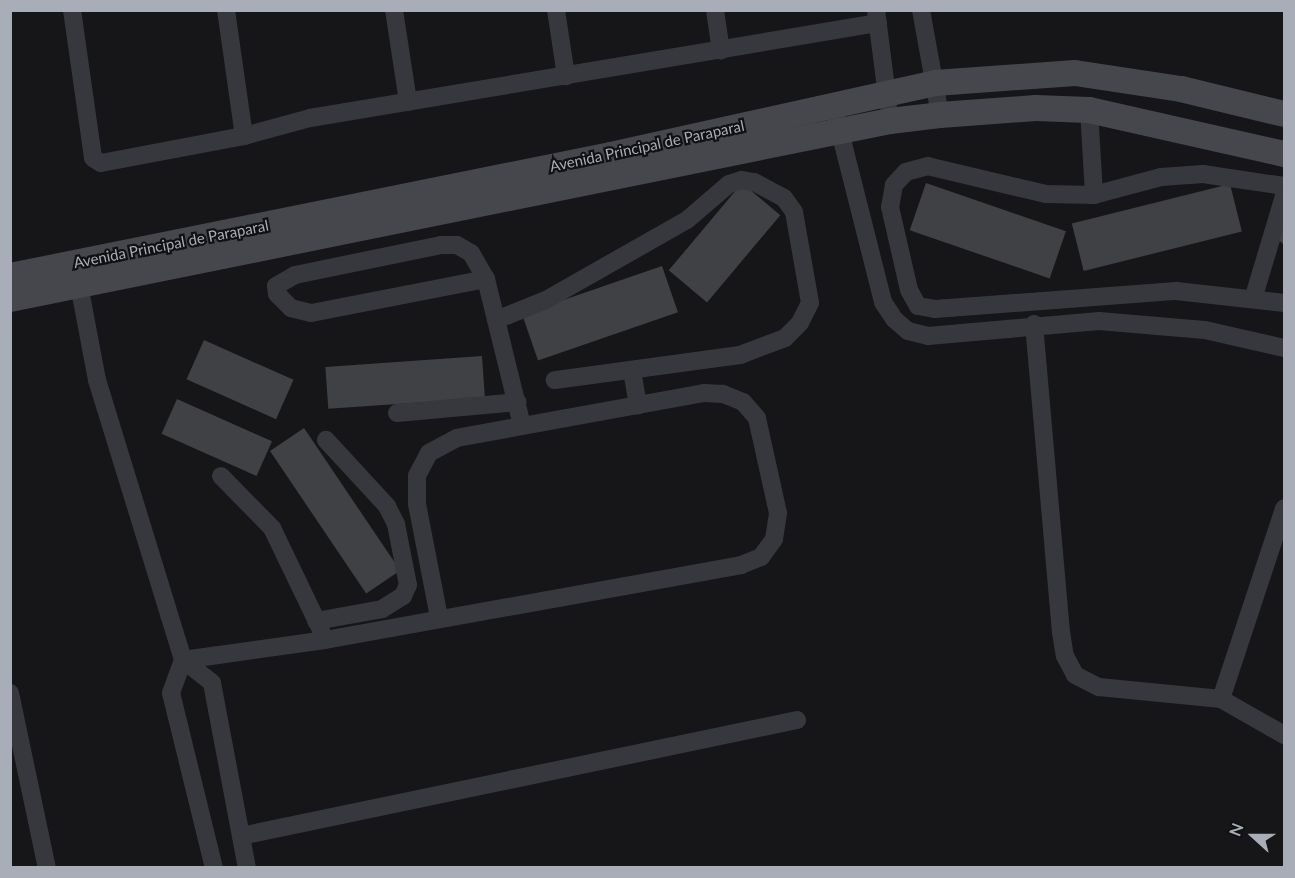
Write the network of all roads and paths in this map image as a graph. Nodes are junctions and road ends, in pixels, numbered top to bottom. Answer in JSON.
{"nodes":[{"id":1,"x":72,"y":10,"type":"edge"},
{"id":2,"x":226,"y":10,"type":"edge"},
{"id":3,"x":394,"y":10,"type":"edge"},
{"id":4,"x":556,"y":10,"type":"edge"},
{"id":5,"x":715,"y":10,"type":"edge"},
{"id":6,"x":921,"y":10,"type":"edge"},
{"id":7,"x":877,"y":17,"type":"edge"},
{"id":8,"x":721,"y":51,"type":"junction"},
{"id":9,"x":566,"y":76,"type":"junction"},
{"id":10,"x":935,"y":83,"type":"junction"},
{"id":11,"x":886,"y":94,"type":"junction"},
{"id":12,"x":408,"y":102,"type":"junction"},
{"id":13,"x":833,"y":105,"type":"junction"},
{"id":14,"x":1089,"y":110,"type":"junction"},
{"id":15,"x":1284,"y":114,"type":"edge"},
{"id":16,"x":940,"y":115,"type":"junction"},
{"id":17,"x":890,"y":121,"type":"junction"},
{"id":18,"x":840,"y":132,"type":"junction"},
{"id":19,"x":244,"y":136,"type":"junction"},
{"id":20,"x":1284,"y":154,"type":"edge"},
{"id":21,"x":1284,"y":186,"type":"edge"},
{"id":22,"x":1094,"y":195,"type":"junction"},
{"id":23,"x":1284,"y":196,"type":"edge"},
{"id":24,"x":77,"y":274,"type":"junction"},
{"id":25,"x":10,"y":276,"type":"edge"},
{"id":26,"x":486,"y":279,"type":"junction"},
{"id":27,"x":1254,"y":296,"type":"junction"},
{"id":28,"x":10,"y":299,"type":"edge"},
{"id":29,"x":1284,"y":303,"type":"edge"},
{"id":30,"x":496,"y":320,"type":"junction"},
{"id":31,"x":1034,"y":324,"type":"junction"},
{"id":32,"x":1284,"y":348,"type":"edge"},
{"id":33,"x":632,"y":371,"type":"junction"},
{"id":34,"x":555,"y":380,"type":"dead end"},
{"id":35,"x":517,"y":402,"type":"junction"},
{"id":36,"x":638,"y":405,"type":"junction"},
{"id":37,"x":397,"y":413,"type":"dead end"},
{"id":38,"x":522,"y":426,"type":"junction"},
{"id":39,"x":326,"y":440,"type":"dead end"},
{"id":40,"x":220,"y":476,"type":"dead end"},
{"id":41,"x":1284,"y":508,"type":"edge"},
{"id":42,"x":439,"y":617,"type":"junction"},
{"id":43,"x":316,"y":621,"type":"junction"},
{"id":44,"x":325,"y":640,"type":"junction"},
{"id":45,"x":183,"y":660,"type":"junction"},
{"id":46,"x":10,"y":693,"type":"edge"},
{"id":47,"x":1221,"y":699,"type":"junction"},
{"id":48,"x":797,"y":720,"type":"dead end"},
{"id":49,"x":1284,"y":735,"type":"edge"},
{"id":50,"x":241,"y":836,"type":"junction"},
{"id":51,"x":47,"y":867,"type":"edge"},
{"id":52,"x":214,"y":867,"type":"edge"},
{"id":53,"x":247,"y":867,"type":"edge"}],
"edges":[{"from":1,"to":19,"type":"street"},
{"from":2,"to":19,"type":"street"},
{"from":3,"to":12,"type":"street"},
{"from":4,"to":9,"type":"street"},
{"from":5,"to":8,"type":"street"},
{"from":6,"to":10,"type":"street"},
{"from":7,"to":8,"type":"street"},
{"from":7,"to":11,"type":"street"},
{"from":8,"to":9,"type":"street"},
{"from":9,"to":12,"type":"street"},
{"from":10,"to":11,"type":"street","name":"Avenida Principal de Paraparal"},
{"from":10,"to":15,"type":"street","name":"Avenida Principal de Paraparal"},
{"from":10,"to":16,"type":"street"},
{"from":11,"to":13,"type":"street","name":"Avenida Principal de Paraparal"},
{"from":11,"to":17,"type":"street"},
{"from":12,"to":19,"type":"street"},
{"from":13,"to":18,"type":"street"},
{"from":13,"to":24,"type":"street","name":"Avenida Principal de Paraparal"},
{"from":14,"to":16,"type":"street","name":"Avenida Principal de Paraparal"},
{"from":14,"to":20,"type":"street","name":"Avenida Principal de Paraparal"},
{"from":14,"to":22,"type":"street"},
{"from":16,"to":17,"type":"street","name":"Avenida Principal de Paraparal"},
{"from":17,"to":18,"type":"street","name":"Avenida Principal de Paraparal"},
{"from":18,"to":24,"type":"street","name":"Avenida Principal de Paraparal"},
{"from":18,"to":31,"type":"street"},
{"from":21,"to":22,"type":"street"},
{"from":22,"to":27,"type":"street"},
{"from":23,"to":27,"type":"street"},
{"from":24,"to":25,"type":"street","name":"Avenida Principal de Paraparal"},
{"from":24,"to":28,"type":"street","name":"Avenida Principal de Paraparal"},
{"from":24,"to":45,"type":"street"},
{"from":26,"to":26,"type":"street"},
{"from":26,"to":30,"type":"street"},
{"from":27,"to":29,"type":"street"},
{"from":30,"to":33,"type":"street"},
{"from":30,"to":35,"type":"street"},
{"from":31,"to":32,"type":"street"},
{"from":31,"to":47,"type":"street"},
{"from":33,"to":34,"type":"street"},
{"from":33,"to":36,"type":"street"},
{"from":35,"to":37,"type":"street"},
{"from":35,"to":38,"type":"street"},
{"from":36,"to":38,"type":"street"},
{"from":36,"to":42,"type":"street"},
{"from":38,"to":42,"type":"street"},
{"from":39,"to":43,"type":"street"},
{"from":40,"to":43,"type":"street"},
{"from":41,"to":47,"type":"street"},
{"from":42,"to":44,"type":"street"},
{"from":43,"to":44,"type":"street"},
{"from":44,"to":45,"type":"street"},
{"from":45,"to":50,"type":"street"},
{"from":45,"to":52,"type":"street"},
{"from":46,"to":51,"type":"street"},
{"from":47,"to":49,"type":"street"},
{"from":48,"to":50,"type":"street"},
{"from":50,"to":53,"type":"street"}]}
